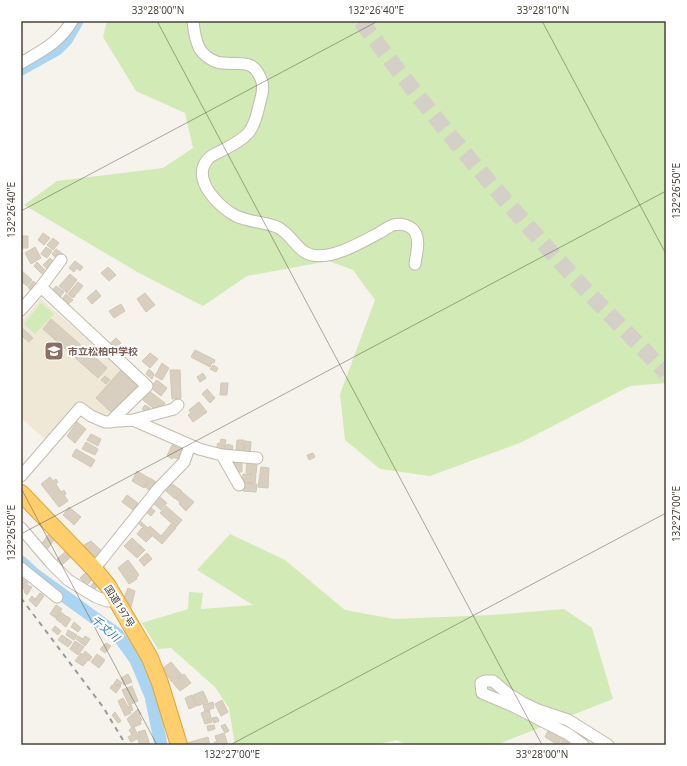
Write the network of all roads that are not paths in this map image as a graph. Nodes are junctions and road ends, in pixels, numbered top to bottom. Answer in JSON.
{"nodes":[{"id":1,"x":72,"y":21,"type":"edge"},
{"id":2,"x":193,"y":21,"type":"edge"},
{"id":3,"x":21,"y":63,"type":"edge"},
{"id":4,"x":61,"y":260,"type":"dead end"},
{"id":5,"x":415,"y":264,"type":"dead end"},
{"id":6,"x":41,"y":287,"type":"junction"},
{"id":7,"x":21,"y":310,"type":"edge"},
{"id":8,"x":178,"y":405,"type":"dead end"},
{"id":9,"x":133,"y":420,"type":"junction"},
{"id":10,"x":110,"y":422,"type":"junction"},
{"id":11,"x":190,"y":445,"type":"junction"},
{"id":12,"x":222,"y":455,"type":"junction"},
{"id":13,"x":257,"y":458,"type":"dead end"},
{"id":14,"x":21,"y":476,"type":"edge"},
{"id":15,"x":239,"y":485,"type":"dead end"},
{"id":16,"x":21,"y":493,"type":"edge"},
{"id":17,"x":21,"y":528,"type":"edge"},
{"id":18,"x":21,"y":568,"type":"edge"},
{"id":19,"x":94,"y":569,"type":"junction"},
{"id":20,"x":57,"y":597,"type":"dead end"},
{"id":21,"x":117,"y":601,"type":"junction"},
{"id":22,"x":179,"y":745,"type":"edge"},
{"id":23,"x":583,"y":745,"type":"edge"},
{"id":24,"x":608,"y":745,"type":"edge"}],
"edges":[{"from":1,"to":3,"type":"street"},
{"from":2,"to":5,"type":"street"},
{"from":4,"to":6,"type":"street"},
{"from":6,"to":7,"type":"street"},
{"from":6,"to":10,"type":"street"},
{"from":8,"to":9,"type":"street"},
{"from":9,"to":10,"type":"street"},
{"from":9,"to":11,"type":"street"},
{"from":10,"to":14,"type":"street"},
{"from":11,"to":12,"type":"street"},
{"from":11,"to":19,"type":"street"},
{"from":12,"to":13,"type":"street"},
{"from":12,"to":15,"type":"street"},
{"from":16,"to":19,"type":"highway","name":"国道197号"},
{"from":17,"to":21,"type":"street"},
{"from":18,"to":20,"type":"street"},
{"from":19,"to":21,"type":"highway","name":"国道197号"},
{"from":21,"to":22,"type":"highway","name":"国道197号"},
{"from":23,"to":24,"type":"street"}]}
